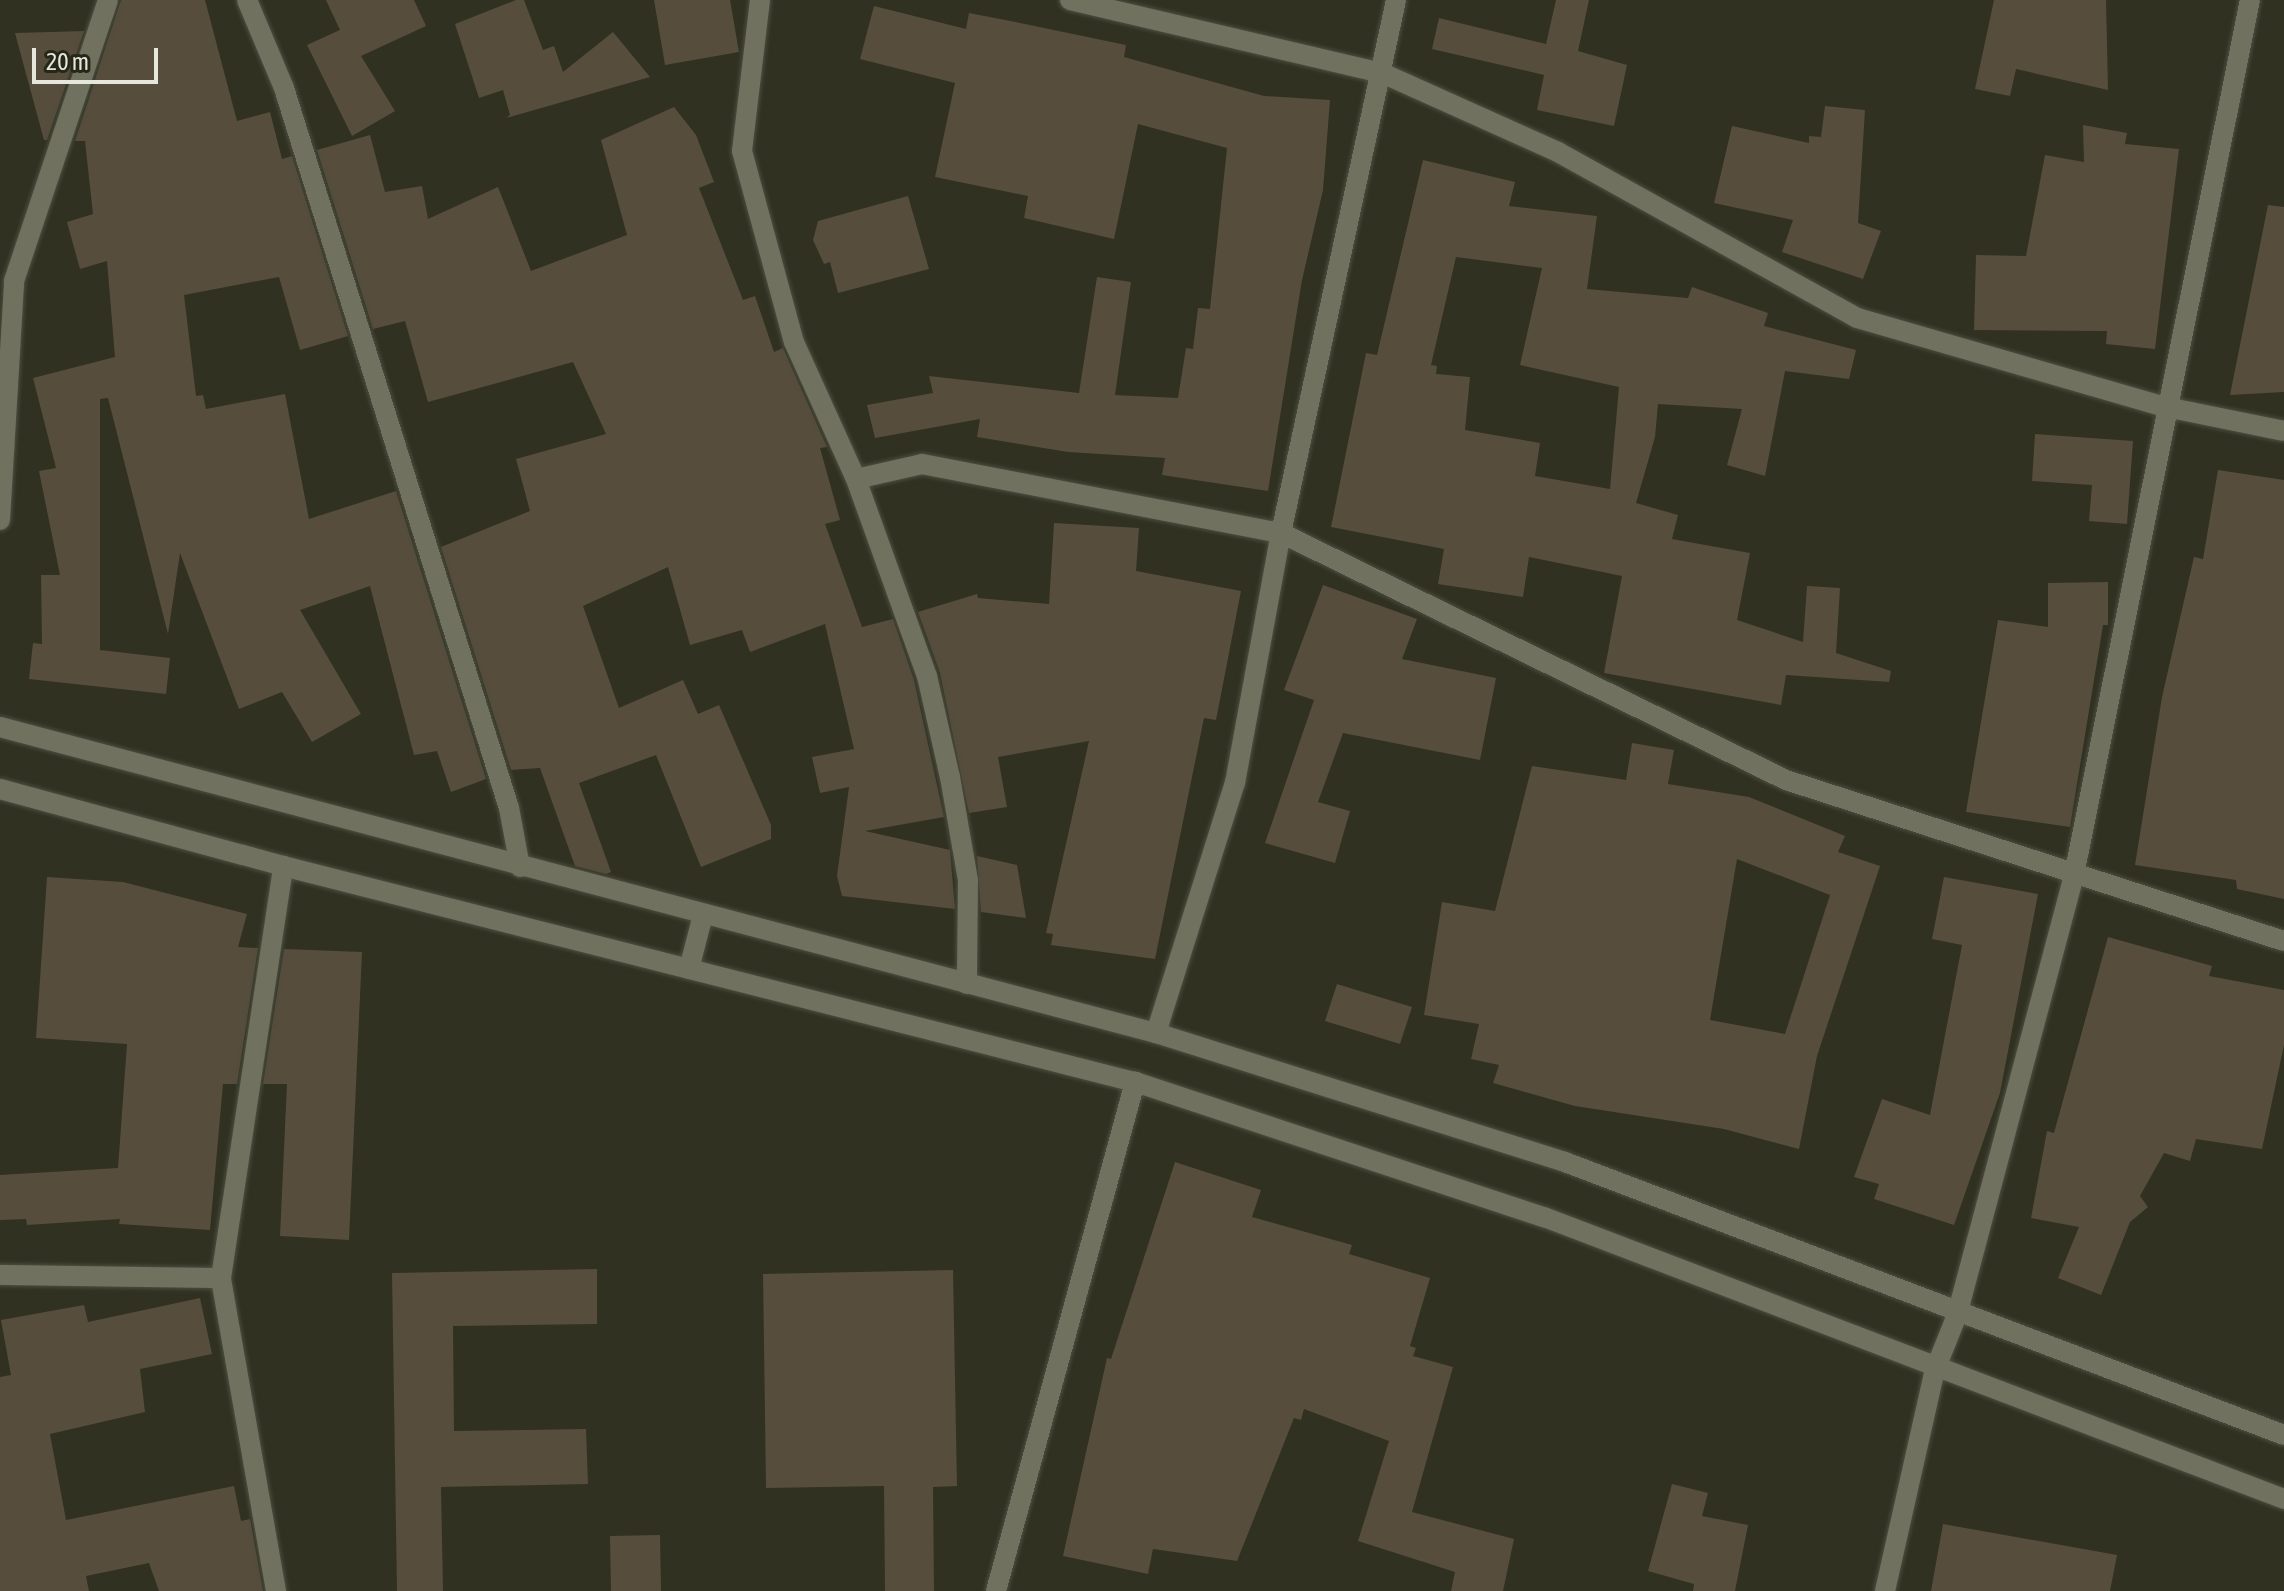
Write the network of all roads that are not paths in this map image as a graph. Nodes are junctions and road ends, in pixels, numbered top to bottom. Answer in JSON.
{"nodes":[{"id":1,"x":108,"y":0,"type":"edge"},
{"id":2,"x":247,"y":0,"type":"edge"},
{"id":3,"x":760,"y":0,"type":"edge"},
{"id":4,"x":1070,"y":0,"type":"edge"},
{"id":5,"x":1396,"y":0,"type":"edge"},
{"id":6,"x":2250,"y":0,"type":"edge"},
{"id":7,"x":1382,"y":73,"type":"junction"},
{"id":8,"x":7,"y":280,"type":"edge"},
{"id":9,"x":2166,"y":407,"type":"junction"},
{"id":10,"x":2284,"y":431,"type":"edge"},
{"id":11,"x":856,"y":479,"type":"junction"},
{"id":12,"x":0,"y":520,"type":"edge"},
{"id":13,"x":1281,"y":533,"type":"junction"},
{"id":14,"x":0,"y":727,"type":"edge"},
{"id":15,"x":0,"y":789,"type":"edge"},
{"id":16,"x":283,"y":866,"type":"junction"},
{"id":17,"x":520,"y":867,"type":"junction"},
{"id":18,"x":2075,"y":870,"type":"junction"},
{"id":19,"x":703,"y":915,"type":"junction"},
{"id":20,"x":2284,"y":941,"type":"edge"},
{"id":21,"x":689,"y":969,"type":"junction"},
{"id":22,"x":967,"y":984,"type":"junction"},
{"id":23,"x":1156,"y":1033,"type":"junction"},
{"id":24,"x":1135,"y":1082,"type":"junction"},
{"id":25,"x":0,"y":1275,"type":"edge"},
{"id":26,"x":221,"y":1278,"type":"junction"},
{"id":27,"x":1957,"y":1315,"type":"junction"},
{"id":28,"x":1935,"y":1370,"type":"junction"},
{"id":29,"x":2284,"y":1435,"type":"edge"},
{"id":30,"x":2284,"y":1499,"type":"edge"},
{"id":31,"x":276,"y":1591,"type":"edge"},
{"id":32,"x":996,"y":1591,"type":"edge"},
{"id":33,"x":1885,"y":1591,"type":"edge"}],
"edges":[{"from":1,"to":8,"type":"street"},
{"from":2,"to":17,"type":"street"},
{"from":3,"to":11,"type":"street"},
{"from":4,"to":7,"type":"street"},
{"from":5,"to":7,"type":"street"},
{"from":6,"to":9,"type":"street"},
{"from":7,"to":9,"type":"street"},
{"from":7,"to":13,"type":"street"},
{"from":8,"to":12,"type":"street"},
{"from":9,"to":10,"type":"street"},
{"from":9,"to":18,"type":"street"},
{"from":11,"to":13,"type":"street"},
{"from":11,"to":22,"type":"street"},
{"from":13,"to":18,"type":"street"},
{"from":13,"to":23,"type":"street"},
{"from":14,"to":17,"type":"street"},
{"from":15,"to":16,"type":"street"},
{"from":16,"to":21,"type":"street"},
{"from":16,"to":26,"type":"street"},
{"from":17,"to":19,"type":"street"},
{"from":18,"to":20,"type":"street"},
{"from":18,"to":27,"type":"street"},
{"from":19,"to":21,"type":"street"},
{"from":19,"to":22,"type":"street"},
{"from":21,"to":24,"type":"street"},
{"from":22,"to":23,"type":"street"},
{"from":23,"to":27,"type":"street"},
{"from":24,"to":28,"type":"street"},
{"from":24,"to":32,"type":"street"},
{"from":25,"to":26,"type":"street"},
{"from":26,"to":31,"type":"street"},
{"from":27,"to":28,"type":"street"},
{"from":27,"to":29,"type":"street"},
{"from":28,"to":30,"type":"street"},
{"from":28,"to":33,"type":"street"}]}
